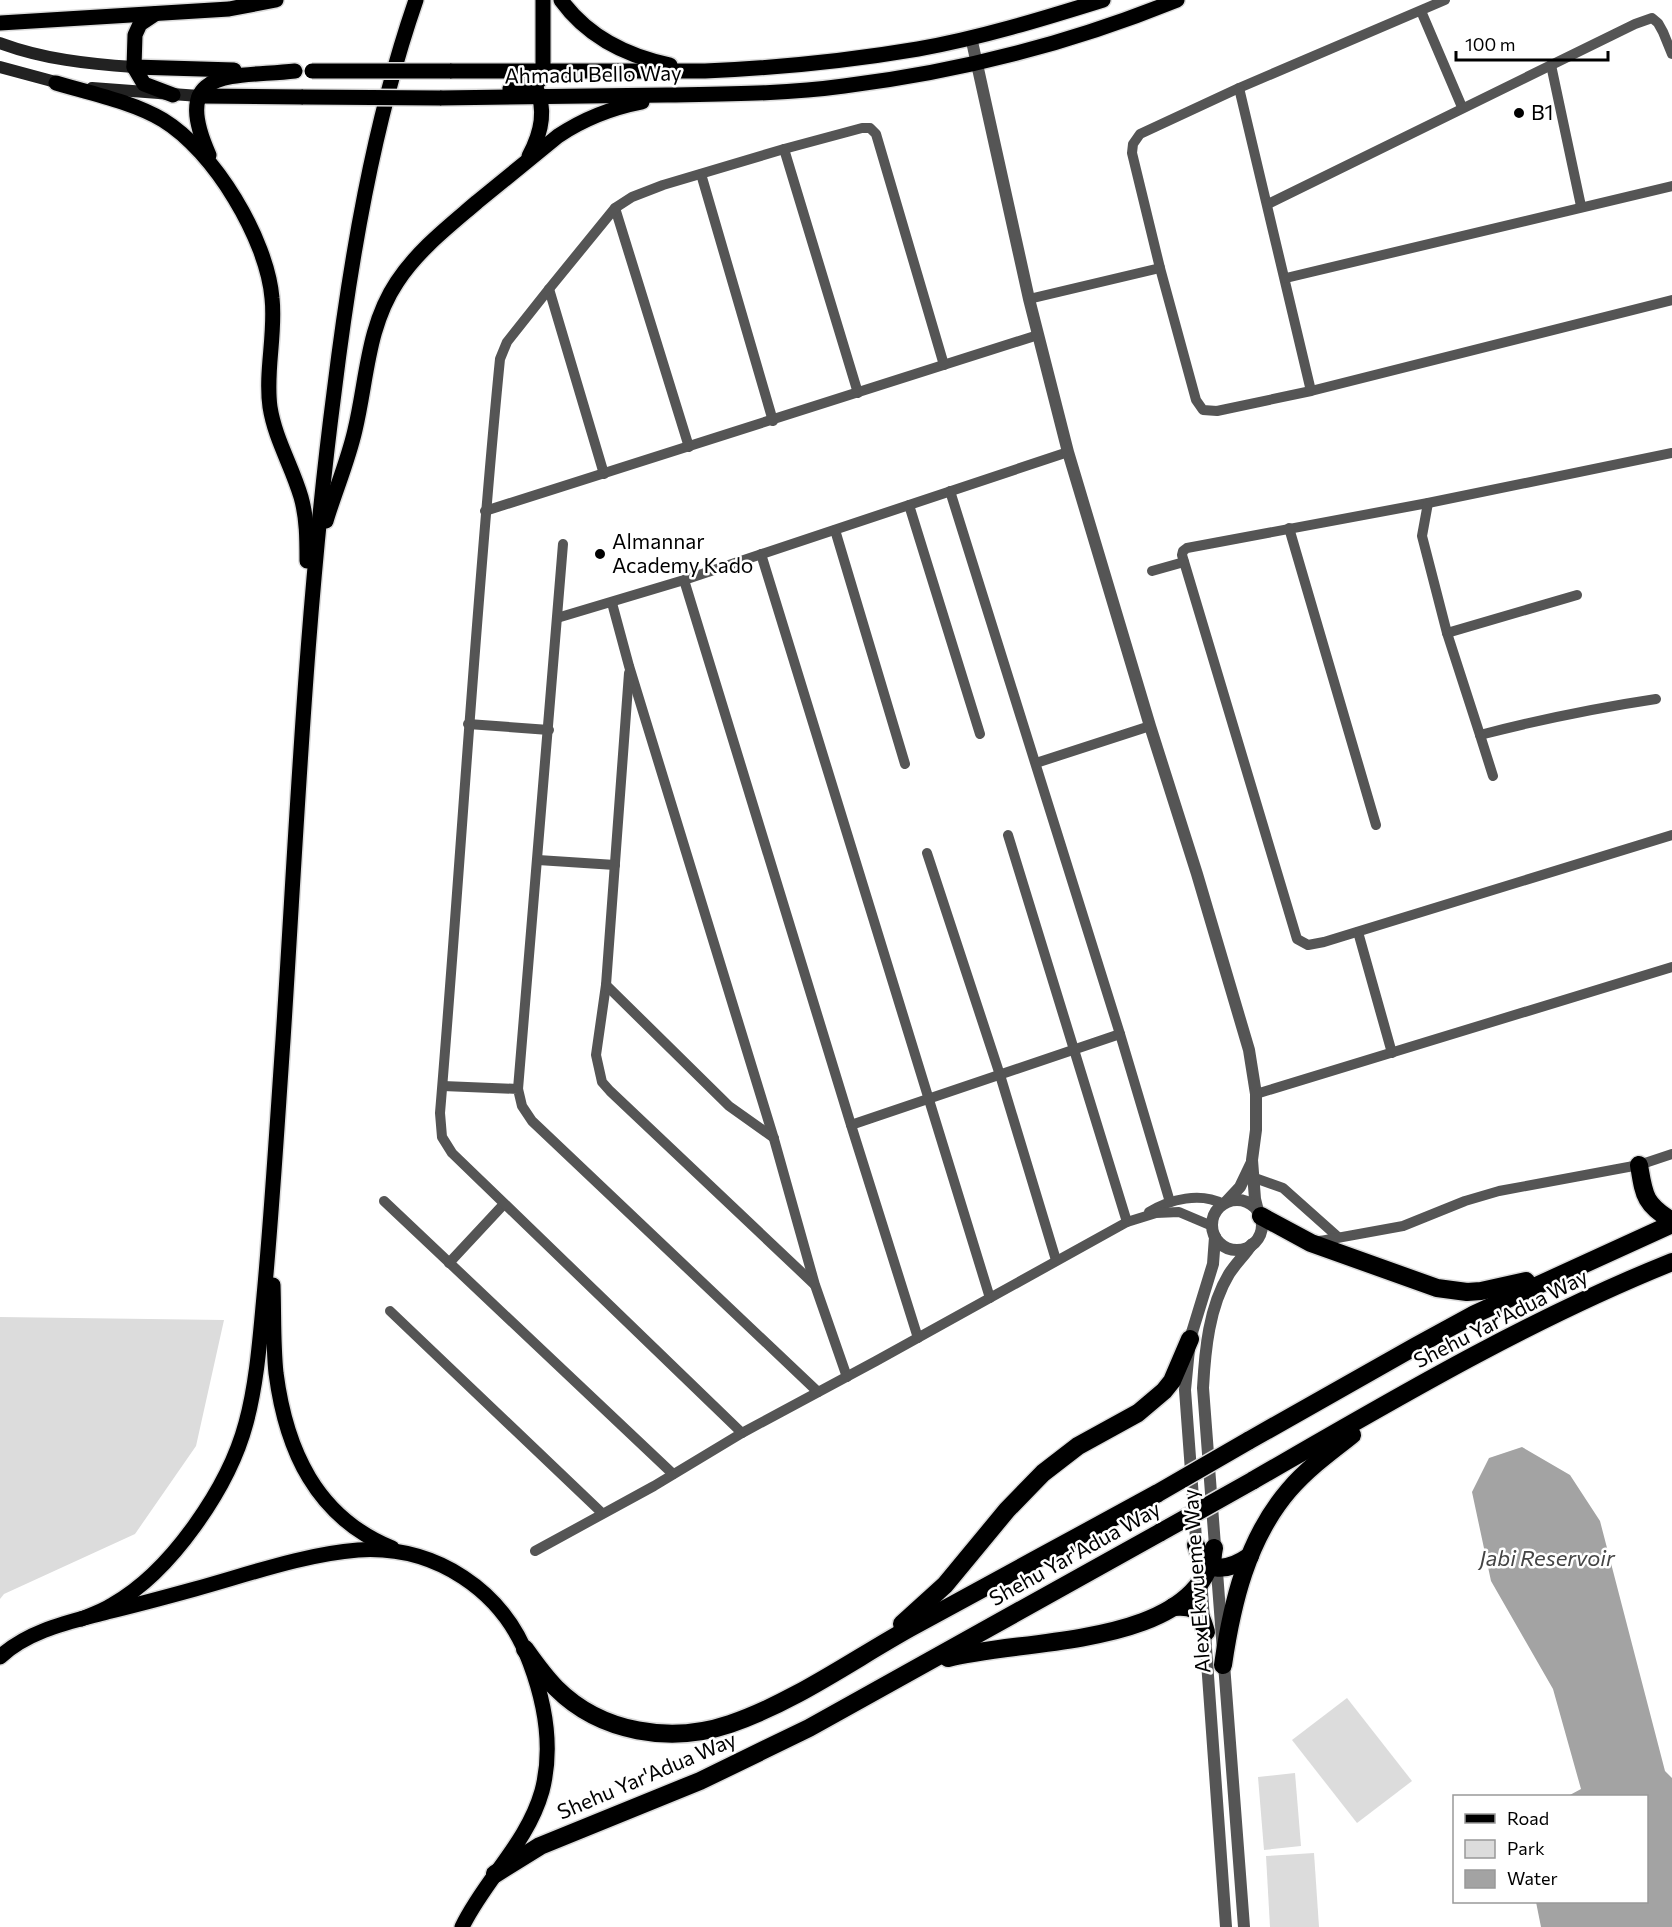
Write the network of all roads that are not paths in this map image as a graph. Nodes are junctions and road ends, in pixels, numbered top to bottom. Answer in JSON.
{"nodes":[{"id":1,"x":276,"y":0,"type":"edge"},
{"id":2,"x":416,"y":0,"type":"edge"},
{"id":3,"x":543,"y":0,"type":"edge"},
{"id":4,"x":561,"y":0,"type":"edge"},
{"id":5,"x":1103,"y":0,"type":"edge"},
{"id":6,"x":1177,"y":0,"type":"edge"},
{"id":7,"x":1445,"y":0,"type":"edge"},
{"id":8,"x":1421,"y":11,"type":"junction"},
{"id":9,"x":158,"y":12,"type":"junction"},
{"id":10,"x":0,"y":23,"type":"edge"},
{"id":11,"x":971,"y":37,"type":"junction"},
{"id":12,"x":0,"y":43,"type":"edge"},
{"id":13,"x":1672,"y":54,"type":"edge"},
{"id":14,"x":978,"y":63,"type":"junction"},
{"id":15,"x":1551,"y":65,"type":"junction"},
{"id":16,"x":0,"y":67,"type":"edge"},
{"id":17,"x":134,"y":67,"type":"junction"},
{"id":18,"x":295,"y":71,"type":"junction"},
{"id":19,"x":705,"y":71,"type":"junction"},
{"id":20,"x":509,"y":72,"type":"junction"},
{"id":21,"x":544,"y":72,"type":"junction"},
{"id":22,"x":56,"y":83,"type":"junction"},
{"id":23,"x":1239,"y":88,"type":"junction"},
{"id":24,"x":538,"y":91,"type":"junction"},
{"id":25,"x":696,"y":94,"type":"junction"},
{"id":26,"x":173,"y":95,"type":"junction"},
{"id":27,"x":199,"y":96,"type":"junction"},
{"id":28,"x":1462,"y":107,"type":"junction"},
{"id":29,"x":784,"y":149,"type":"junction"},
{"id":30,"x":527,"y":162,"type":"junction"},
{"id":31,"x":215,"y":168,"type":"junction"},
{"id":32,"x":701,"y":174,"type":"junction"},
{"id":33,"x":1672,"y":186,"type":"edge"},
{"id":34,"x":1268,"y":204,"type":"junction"},
{"id":35,"x":1581,"y":206,"type":"junction"},
{"id":36,"x":615,"y":208,"type":"junction"},
{"id":37,"x":1160,"y":268,"type":"junction"},
{"id":38,"x":1286,"y":278,"type":"junction"},
{"id":39,"x":549,"y":289,"type":"junction"},
{"id":40,"x":1029,"y":300,"type":"junction"},
{"id":41,"x":1672,"y":300,"type":"edge"},
{"id":42,"x":1038,"y":335,"type":"junction"},
{"id":43,"x":944,"y":365,"type":"junction"},
{"id":44,"x":1311,"y":391,"type":"junction"},
{"id":45,"x":858,"y":393,"type":"junction"},
{"id":46,"x":773,"y":421,"type":"junction"},
{"id":47,"x":688,"y":447,"type":"junction"},
{"id":48,"x":1068,"y":452,"type":"junction"},
{"id":49,"x":1672,"y":453,"type":"edge"},
{"id":50,"x":604,"y":474,"type":"junction"},
{"id":51,"x":950,"y":491,"type":"junction"},
{"id":52,"x":1428,"y":503,"type":"junction"},
{"id":53,"x":909,"y":505,"type":"junction"},
{"id":54,"x":485,"y":511,"type":"junction"},
{"id":55,"x":1289,"y":528,"type":"junction"},
{"id":56,"x":835,"y":530,"type":"junction"},
{"id":57,"x":563,"y":543,"type":"dead end"},
{"id":58,"x":317,"y":550,"type":"junction"},
{"id":59,"x":761,"y":554,"type":"junction"},
{"id":60,"x":1184,"y":562,"type":"junction"},
{"id":61,"x":1152,"y":571,"type":"dead end"},
{"id":62,"x":684,"y":580,"type":"junction"},
{"id":63,"x":1577,"y":595,"type":"dead end"},
{"id":64,"x":612,"y":603,"type":"junction"},
{"id":65,"x":557,"y":618,"type":"junction"},
{"id":66,"x":1447,"y":633,"type":"junction"},
{"id":67,"x":310,"y":635,"type":"junction"},
{"id":68,"x":629,"y":666,"type":"junction"},
{"id":69,"x":1656,"y":699,"type":"dead end"},
{"id":70,"x":468,"y":724,"type":"junction"},
{"id":71,"x":1150,"y":726,"type":"junction"},
{"id":72,"x":549,"y":730,"type":"junction"},
{"id":73,"x":980,"y":734,"type":"dead end"},
{"id":74,"x":1480,"y":735,"type":"junction"},
{"id":75,"x":1036,"y":763,"type":"junction"},
{"id":76,"x":905,"y":764,"type":"dead end"},
{"id":77,"x":1493,"y":776,"type":"dead end"},
{"id":78,"x":1376,"y":825,"type":"dead end"},
{"id":79,"x":1008,"y":835,"type":"dead end"},
{"id":80,"x":1672,"y":835,"type":"edge"},
{"id":81,"x":927,"y":853,"type":"dead end"},
{"id":82,"x":538,"y":860,"type":"junction"},
{"id":83,"x":615,"y":865,"type":"junction"},
{"id":84,"x":1358,"y":932,"type":"junction"},
{"id":85,"x":1672,"y":967,"type":"edge"},
{"id":86,"x":606,"y":985,"type":"junction"},
{"id":87,"x":1120,"y":1034,"type":"junction"},
{"id":88,"x":1075,"y":1050,"type":"junction"},
{"id":89,"x":1392,"y":1053,"type":"junction"},
{"id":90,"x":1000,"y":1075,"type":"junction"},
{"id":91,"x":443,"y":1086,"type":"junction"},
{"id":92,"x":518,"y":1089,"type":"junction"},
{"id":93,"x":1256,"y":1094,"type":"junction"},
{"id":94,"x":928,"y":1100,"type":"junction"},
{"id":95,"x":851,"y":1125,"type":"junction"},
{"id":96,"x":774,"y":1139,"type":"junction"},
{"id":97,"x":1672,"y":1154,"type":"edge"},
{"id":98,"x":1252,"y":1161,"type":"junction"},
{"id":99,"x":1639,"y":1165,"type":"junction"},
{"id":100,"x":1252,"y":1177,"type":"junction"},
{"id":101,"x":384,"y":1201,"type":"dead end"},
{"id":102,"x":1170,"y":1202,"type":"junction"},
{"id":103,"x":1224,"y":1203,"type":"junction"},
{"id":104,"x":504,"y":1204,"type":"junction"},
{"id":105,"x":1259,"y":1213,"type":"junction"},
{"id":106,"x":1141,"y":1217,"type":"junction"},
{"id":107,"x":1127,"y":1222,"type":"junction"},
{"id":108,"x":1672,"y":1222,"type":"edge"},
{"id":109,"x":271,"y":1226,"type":"junction"},
{"id":110,"x":1214,"y":1232,"type":"junction"},
{"id":111,"x":1338,"y":1237,"type":"junction"},
{"id":112,"x":1311,"y":1243,"type":"junction"},
{"id":113,"x":1252,"y":1244,"type":"junction"},
{"id":114,"x":1596,"y":1258,"type":"junction"},
{"id":115,"x":1056,"y":1260,"type":"junction"},
{"id":116,"x":1672,"y":1262,"type":"edge"},
{"id":117,"x":449,"y":1263,"type":"junction"},
{"id":118,"x":815,"y":1285,"type":"junction"},
{"id":119,"x":990,"y":1298,"type":"junction"},
{"id":120,"x":390,"y":1311,"type":"dead end"},
{"id":121,"x":918,"y":1338,"type":"junction"},
{"id":122,"x":1190,"y":1339,"type":"junction"},
{"id":123,"x":847,"y":1377,"type":"junction"},
{"id":124,"x":818,"y":1392,"type":"junction"},
{"id":125,"x":1408,"y":1392,"type":"junction"},
{"id":126,"x":742,"y":1433,"type":"junction"},
{"id":127,"x":673,"y":1474,"type":"junction"},
{"id":128,"x":602,"y":1513,"type":"junction"},
{"id":129,"x":536,"y":1551,"type":"dead end"},
{"id":130,"x":409,"y":1554,"type":"junction"},
{"id":131,"x":1250,"y":1556,"type":"junction"},
{"id":132,"x":1209,"y":1557,"type":"junction"},
{"id":133,"x":1201,"y":1582,"type":"junction"},
{"id":134,"x":1173,"y":1607,"type":"junction"},
{"id":135,"x":81,"y":1619,"type":"junction"},
{"id":136,"x":1206,"y":1632,"type":"junction"},
{"id":137,"x":525,"y":1649,"type":"junction"},
{"id":138,"x":873,"y":1649,"type":"junction"},
{"id":139,"x":0,"y":1657,"type":"edge"},
{"id":140,"x":1223,"y":1665,"type":"junction"},
{"id":141,"x":918,"y":1668,"type":"junction"},
{"id":142,"x":495,"y":1874,"type":"junction"},
{"id":143,"x":462,"y":1927,"type":"edge"},
{"id":144,"x":1226,"y":1927,"type":"edge"},
{"id":145,"x":1244,"y":1927,"type":"edge"}],
"edges":[{"from":1,"to":9,"type":"main road"},
{"from":2,"to":58,"type":"main road"},
{"from":3,"to":21,"type":"main road"},
{"from":4,"to":19,"type":"main road"},
{"from":5,"to":11,"type":"main road","name":"Ahmadu Bello Way"},
{"from":6,"to":14,"type":"main road","name":"Ahmadu Bello Way"},
{"from":7,"to":8,"type":"street"},
{"from":8,"to":23,"type":"street"},
{"from":8,"to":28,"type":"street"},
{"from":9,"to":10,"type":"main road"},
{"from":9,"to":17,"type":"main road"},
{"from":11,"to":14,"type":"street"},
{"from":11,"to":19,"type":"main road","name":"Ahmadu Bello Way"},
{"from":12,"to":17,"type":"main road","name":"Ahmadu Bello Way"},
{"from":13,"to":15,"type":"street"},
{"from":14,"to":25,"type":"main road","name":"Ahmadu Bello Way"},
{"from":14,"to":40,"type":"street"},
{"from":15,"to":28,"type":"street"},
{"from":15,"to":35,"type":"street"},
{"from":16,"to":22,"type":"main road"},
{"from":17,"to":18,"type":"main road","name":"Ahmadu Bello Way"},
{"from":17,"to":26,"type":"main road"},
{"from":18,"to":20,"type":"main road","name":"Ahmadu Bello Way","bridge":true},
{"from":18,"to":27,"type":"main road"},
{"from":19,"to":21,"type":"main road","name":"Ahmadu Bello Way"},
{"from":20,"to":21,"type":"main road","name":"Ahmadu Bello Way"},
{"from":20,"to":24,"type":"main road"},
{"from":21,"to":24,"type":"main road"},
{"from":22,"to":26,"type":"main road"},
{"from":22,"to":31,"type":"main road"},
{"from":23,"to":34,"type":"street"},
{"from":23,"to":37,"type":"street"},
{"from":24,"to":25,"type":"main road","name":"Ahmadu Bello Way"},
{"from":24,"to":27,"type":"main road","name":"Ahmadu Bello Way","bridge":true},
{"from":24,"to":30,"type":"main road"},
{"from":25,"to":30,"type":"main road"},
{"from":26,"to":27,"type":"main road"},
{"from":27,"to":31,"type":"main road"},
{"from":28,"to":34,"type":"street"},
{"from":29,"to":32,"type":"street"},
{"from":29,"to":43,"type":"street"},
{"from":29,"to":45,"type":"street"},
{"from":30,"to":58,"type":"main road"},
{"from":31,"to":67,"type":"main road"},
{"from":32,"to":36,"type":"street"},
{"from":32,"to":46,"type":"street"},
{"from":33,"to":35,"type":"street"},
{"from":34,"to":38,"type":"street"},
{"from":35,"to":38,"type":"street"},
{"from":36,"to":39,"type":"street"},
{"from":36,"to":47,"type":"street"},
{"from":37,"to":40,"type":"street"},
{"from":37,"to":44,"type":"street"},
{"from":38,"to":44,"type":"street"},
{"from":39,"to":50,"type":"street"},
{"from":39,"to":54,"type":"street"},
{"from":40,"to":42,"type":"street"},
{"from":41,"to":44,"type":"street"},
{"from":42,"to":43,"type":"street"},
{"from":42,"to":48,"type":"street"},
{"from":43,"to":45,"type":"street"},
{"from":45,"to":46,"type":"street"},
{"from":46,"to":47,"type":"street"},
{"from":47,"to":50,"type":"street"},
{"from":48,"to":51,"type":"street"},
{"from":48,"to":71,"type":"street"},
{"from":49,"to":52,"type":"street"},
{"from":50,"to":54,"type":"street"},
{"from":51,"to":53,"type":"street"},
{"from":51,"to":75,"type":"street"},
{"from":52,"to":55,"type":"street"},
{"from":52,"to":66,"type":"street"},
{"from":53,"to":56,"type":"street"},
{"from":53,"to":73,"type":"street"},
{"from":54,"to":70,"type":"street"},
{"from":55,"to":60,"type":"street"},
{"from":55,"to":78,"type":"street"},
{"from":56,"to":59,"type":"street"},
{"from":56,"to":76,"type":"street"},
{"from":57,"to":65,"type":"street"},
{"from":58,"to":67,"type":"main road"},
{"from":59,"to":62,"type":"street"},
{"from":59,"to":94,"type":"street"},
{"from":60,"to":61,"type":"street"},
{"from":60,"to":84,"type":"street"},
{"from":62,"to":64,"type":"street"},
{"from":62,"to":95,"type":"street"},
{"from":63,"to":66,"type":"street"},
{"from":64,"to":65,"type":"street"},
{"from":64,"to":68,"type":"street"},
{"from":65,"to":72,"type":"street"},
{"from":66,"to":74,"type":"street"},
{"from":67,"to":109,"type":"main road"},
{"from":68,"to":83,"type":"street"},
{"from":68,"to":96,"type":"street"},
{"from":69,"to":74,"type":"street"},
{"from":70,"to":72,"type":"street"},
{"from":70,"to":91,"type":"street"},
{"from":71,"to":75,"type":"street"},
{"from":71,"to":93,"type":"street"},
{"from":72,"to":82,"type":"street"},
{"from":74,"to":77,"type":"street"},
{"from":75,"to":87,"type":"street"},
{"from":79,"to":88,"type":"street"},
{"from":80,"to":84,"type":"street"},
{"from":81,"to":90,"type":"street"},
{"from":82,"to":83,"type":"street"},
{"from":82,"to":92,"type":"street"},
{"from":83,"to":86,"type":"street"},
{"from":84,"to":89,"type":"street"},
{"from":85,"to":89,"type":"street"},
{"from":86,"to":96,"type":"street"},
{"from":86,"to":118,"type":"street"},
{"from":87,"to":88,"type":"street"},
{"from":87,"to":102,"type":"street"},
{"from":88,"to":90,"type":"street"},
{"from":88,"to":107,"type":"street"},
{"from":89,"to":93,"type":"street"},
{"from":90,"to":94,"type":"street"},
{"from":90,"to":115,"type":"street"},
{"from":91,"to":92,"type":"street"},
{"from":91,"to":104,"type":"street"},
{"from":92,"to":124,"type":"street"},
{"from":93,"to":98,"type":"street"},
{"from":94,"to":95,"type":"street"},
{"from":94,"to":119,"type":"street"},
{"from":95,"to":121,"type":"street"},
{"from":96,"to":118,"type":"street"},
{"from":97,"to":99,"type":"street"},
{"from":98,"to":100,"type":"street"},
{"from":98,"to":103,"type":"street"},
{"from":99,"to":108,"type":"highway"},
{"from":99,"to":111,"type":"street"},
{"from":100,"to":105,"type":"street"},
{"from":100,"to":111,"type":"street"},
{"from":101,"to":117,"type":"street"},
{"from":102,"to":103,"type":"street"},
{"from":102,"to":106,"type":"street"},
{"from":103,"to":105,"type":"street"},
{"from":103,"to":110,"type":"street"},
{"from":104,"to":117,"type":"street"},
{"from":104,"to":126,"type":"street"},
{"from":105,"to":112,"type":"highway"},
{"from":105,"to":113,"type":"street"},
{"from":106,"to":107,"type":"street"},
{"from":106,"to":110,"type":"street"},
{"from":107,"to":115,"type":"street"},
{"from":108,"to":114,"type":"highway","name":"Shehu Yar'Adua Way"},
{"from":109,"to":130,"type":"main road"},
{"from":109,"to":135,"type":"main road"},
{"from":110,"to":113,"type":"street"},
{"from":110,"to":122,"type":"street","name":"Alex Ekwueme Way"},
{"from":111,"to":112,"type":"street"},
{"from":112,"to":114,"type":"highway"},
{"from":113,"to":132,"type":"street","name":"Alex Ekwueme Way"},
{"from":114,"to":138,"type":"highway","name":"Shehu Yar'Adua Way","bridge":true},
{"from":115,"to":119,"type":"street"},
{"from":116,"to":125,"type":"highway","name":"Shehu Yar'Adua Way"},
{"from":117,"to":127,"type":"street"},
{"from":118,"to":123,"type":"street"},
{"from":119,"to":121,"type":"street"},
{"from":120,"to":128,"type":"street"},
{"from":121,"to":123,"type":"street"},
{"from":122,"to":132,"type":"street","name":"Alex Ekwueme Way"},
{"from":122,"to":138,"type":"highway"},
{"from":123,"to":124,"type":"street"},
{"from":124,"to":126,"type":"street"},
{"from":125,"to":131,"type":"highway"},
{"from":125,"to":141,"type":"highway","name":"Shehu Yar'Adua Way","bridge":true},
{"from":126,"to":127,"type":"street"},
{"from":127,"to":128,"type":"street"},
{"from":128,"to":129,"type":"street"},
{"from":130,"to":135,"type":"main road"},
{"from":130,"to":137,"type":"main road"},
{"from":131,"to":132,"type":"highway"},
{"from":131,"to":140,"type":"highway"},
{"from":132,"to":133,"type":"highway"},
{"from":132,"to":133,"type":"street","name":"Alex Ekwueme Way"},
{"from":132,"to":140,"type":"street","name":"Alex Ekwueme Way"},
{"from":133,"to":134,"type":"highway"},
{"from":133,"to":136,"type":"street","name":"Alex Ekwueme Way"},
{"from":134,"to":136,"type":"highway"},
{"from":134,"to":141,"type":"highway"},
{"from":135,"to":139,"type":"main road"},
{"from":136,"to":144,"type":"street","name":"Alex Ekwueme Way"},
{"from":137,"to":138,"type":"highway","name":"Shehu Yar'Adua Way"},
{"from":137,"to":142,"type":"main road"},
{"from":140,"to":145,"type":"street","name":"Alex Ekwueme Way"},
{"from":141,"to":142,"type":"highway","name":"Shehu Yar'Adua Way"},
{"from":142,"to":143,"type":"main road"}]}
